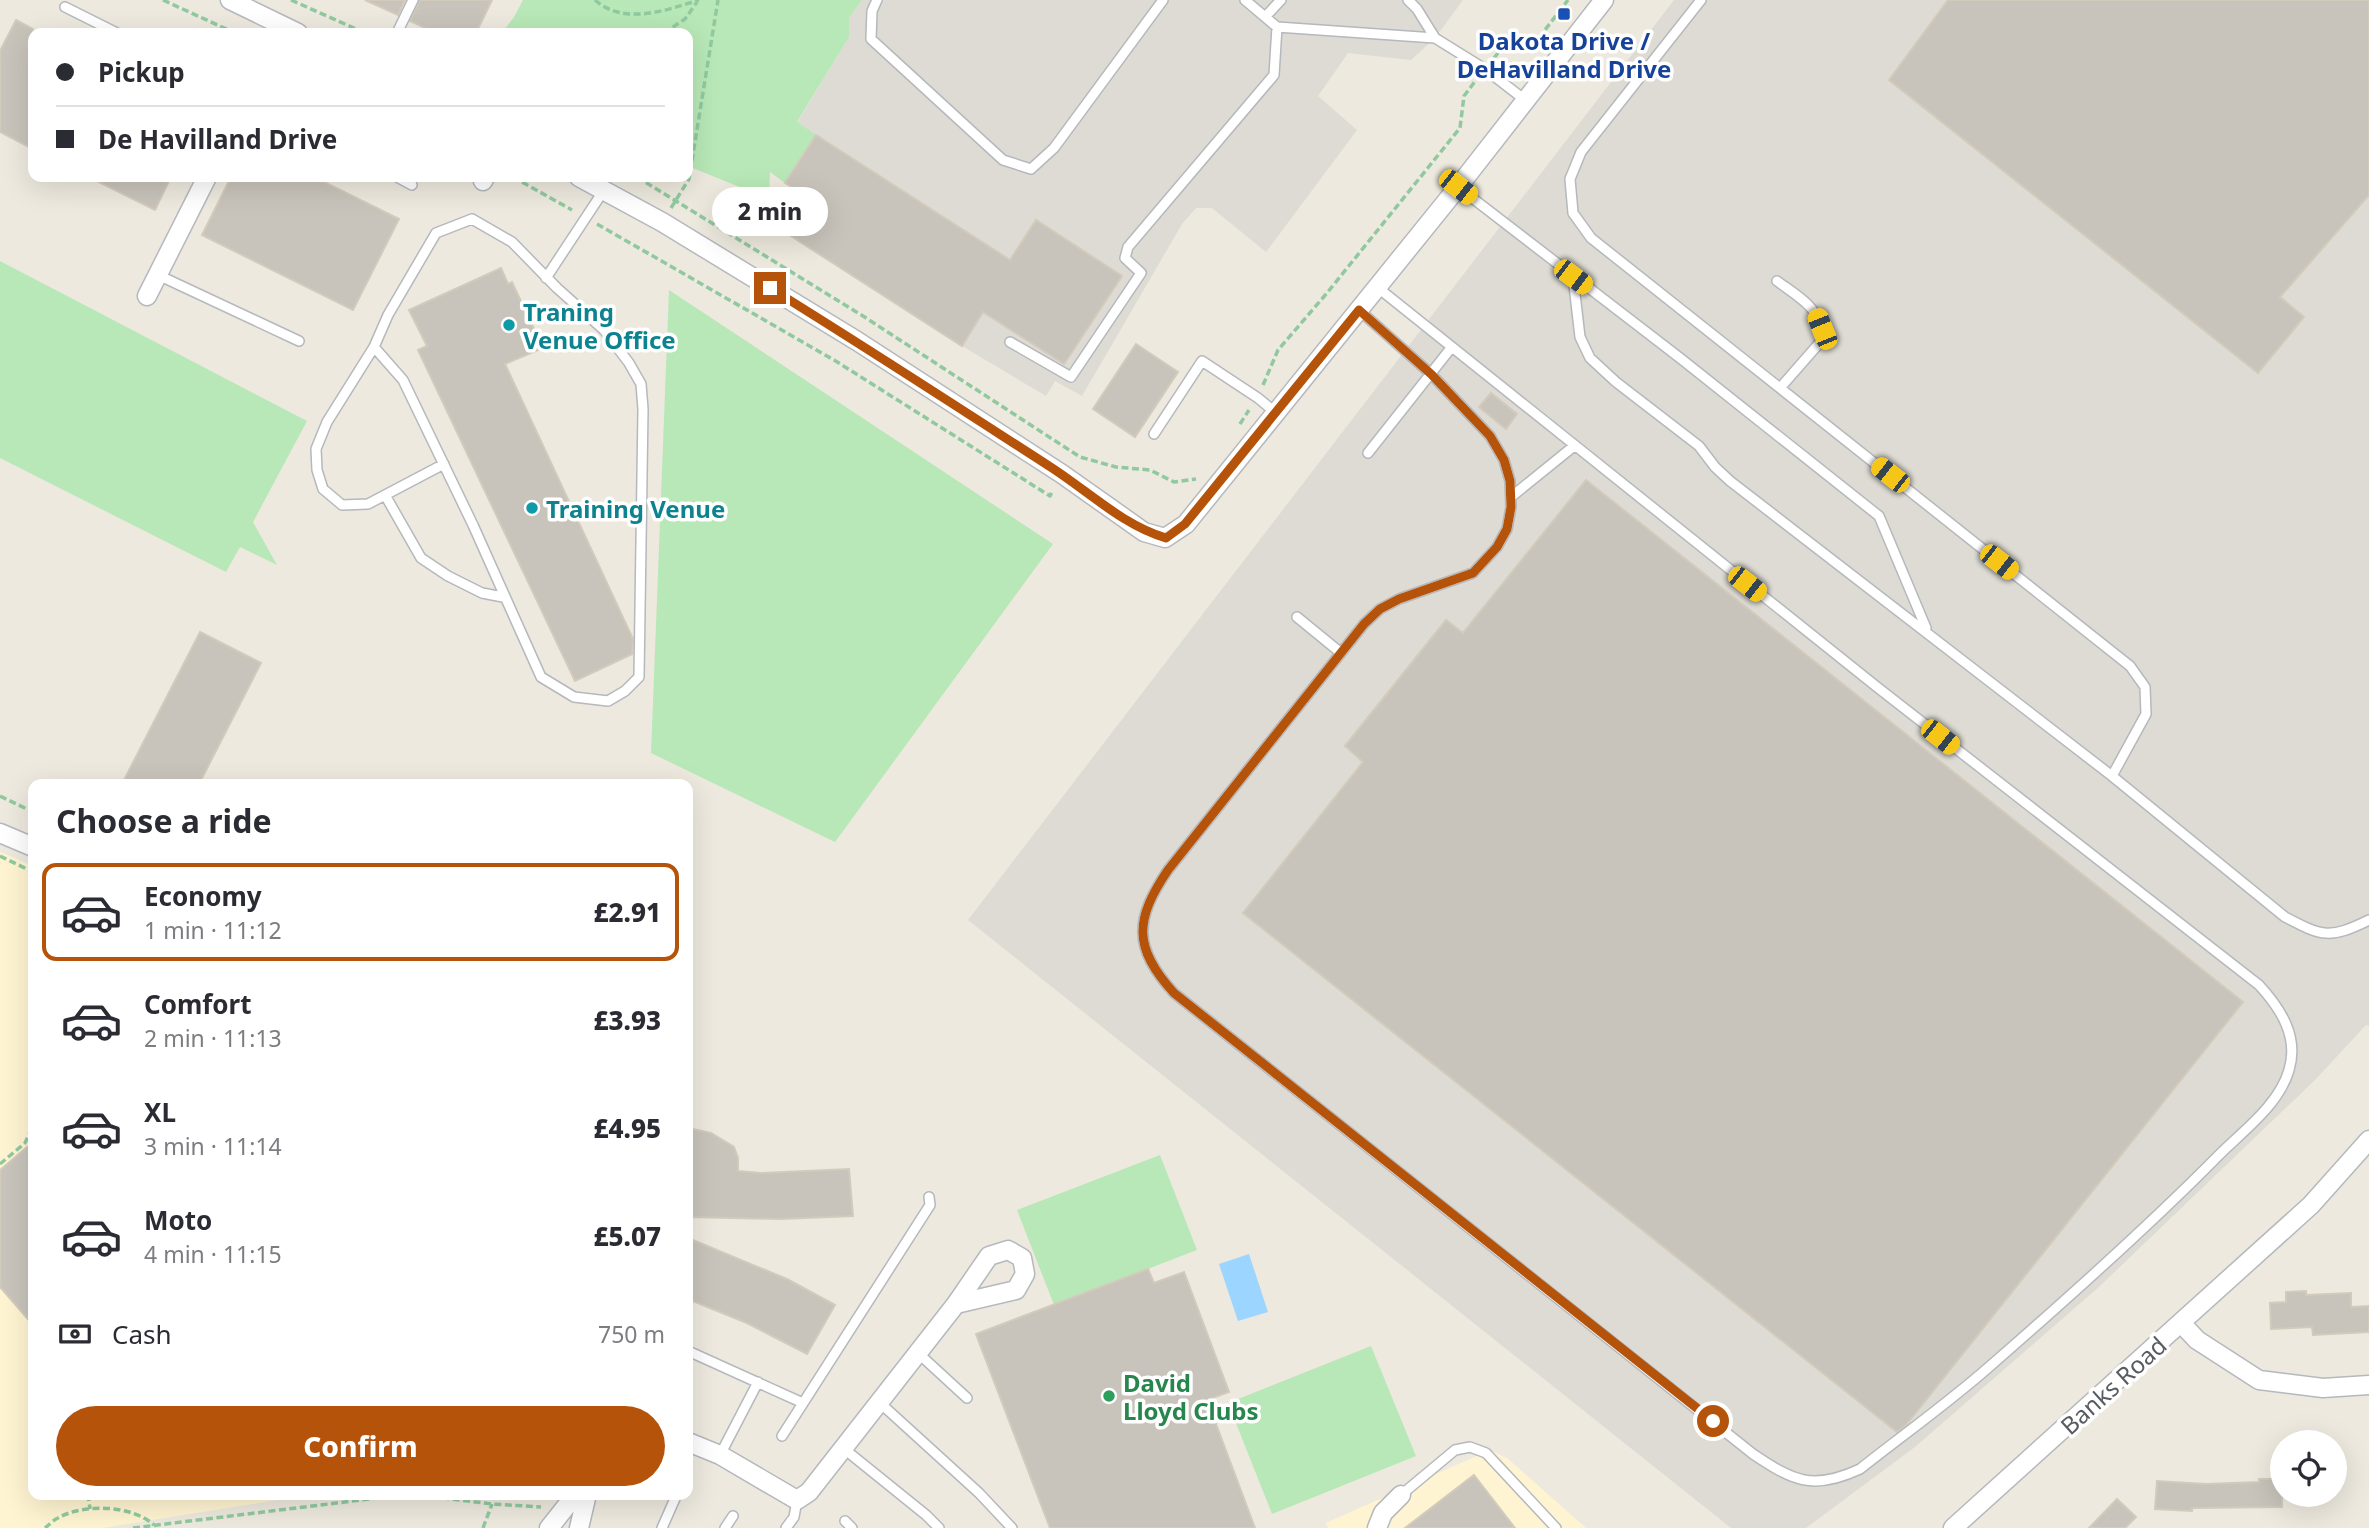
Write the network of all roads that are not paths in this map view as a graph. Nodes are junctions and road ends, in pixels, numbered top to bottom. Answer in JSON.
{"nodes":[{"id":1,"x":230,"y":0,"type":"edge"},
{"id":2,"x":413,"y":0,"type":"edge"},
{"id":3,"x":877,"y":0,"type":"edge"},
{"id":4,"x":1163,"y":0,"type":"edge"},
{"id":5,"x":1245,"y":0,"type":"edge"},
{"id":6,"x":1281,"y":0,"type":"edge"},
{"id":7,"x":1408,"y":0,"type":"edge"},
{"id":8,"x":1604,"y":0,"type":"edge"},
{"id":9,"x":1701,"y":0,"type":"edge"},
{"id":10,"x":65,"y":7,"type":"dead end"},
{"id":11,"x":1265,"y":17,"type":"junction"},
{"id":12,"x":1278,"y":27,"type":"junction"},
{"id":13,"x":107,"y":28,"type":"edge"},
{"id":14,"x":281,"y":28,"type":"edge"},
{"id":15,"x":399,"y":28,"type":"edge"},
{"id":16,"x":1435,"y":38,"type":"junction"},
{"id":17,"x":1525,"y":100,"type":"junction"},
{"id":18,"x":204,"y":182,"type":"edge"},
{"id":19,"x":406,"y":182,"type":"edge"},
{"id":20,"x":589,"y":182,"type":"edge"},
{"id":21,"x":412,"y":185,"type":"dead end"},
{"id":22,"x":1458,"y":187,"type":"junction"},
{"id":23,"x":604,"y":190,"type":"junction"},
{"id":24,"x":158,"y":275,"type":"junction"},
{"id":25,"x":1573,"y":277,"type":"junction"},
{"id":26,"x":546,"y":278,"type":"junction"},
{"id":27,"x":1777,"y":281,"type":"dead end"},
{"id":28,"x":1377,"y":287,"type":"junction"},
{"id":29,"x":146,"y":296,"type":"dead end"},
{"id":30,"x":1359,"y":310,"type":"junction"},
{"id":31,"x":299,"y":341,"type":"dead end"},
{"id":32,"x":1010,"y":342,"type":"dead end"},
{"id":33,"x":374,"y":347,"type":"junction"},
{"id":34,"x":1451,"y":348,"type":"junction"},
{"id":35,"x":1431,"y":374,"type":"junction"},
{"id":36,"x":1780,"y":388,"type":"junction"},
{"id":37,"x":1276,"y":412,"type":"junction"},
{"id":38,"x":1154,"y":434,"type":"dead end"},
{"id":39,"x":1574,"y":446,"type":"junction"},
{"id":40,"x":1368,"y":453,"type":"dead end"},
{"id":41,"x":444,"y":464,"type":"junction"},
{"id":42,"x":385,"y":495,"type":"junction"},
{"id":43,"x":1511,"y":497,"type":"junction"},
{"id":44,"x":503,"y":597,"type":"junction"},
{"id":45,"x":1297,"y":617,"type":"dead end"},
{"id":46,"x":1927,"y":631,"type":"junction"},
{"id":47,"x":1341,"y":653,"type":"junction"},
{"id":48,"x":2112,"y":776,"type":"junction"},
{"id":49,"x":0,"y":833,"type":"edge"},
{"id":50,"x":28,"y":845,"type":"edge"},
{"id":51,"x":2369,"y":920,"type":"edge"},
{"id":52,"x":2369,"y":1140,"type":"edge"},
{"id":53,"x":929,"y":1197,"type":"dead end"},
{"id":54,"x":956,"y":1304,"type":"dead end"},
{"id":55,"x":2182,"y":1324,"type":"junction"},
{"id":56,"x":693,"y":1353,"type":"edge"},
{"id":57,"x":918,"y":1353,"type":"junction"},
{"id":58,"x":758,"y":1382,"type":"junction"},
{"id":59,"x":2369,"y":1385,"type":"edge"},
{"id":60,"x":967,"y":1398,"type":"dead end"},
{"id":61,"x":880,"y":1402,"type":"junction"},
{"id":62,"x":803,"y":1403,"type":"junction"},
{"id":63,"x":782,"y":1436,"type":"dead end"},
{"id":64,"x":693,"y":1443,"type":"edge"},
{"id":65,"x":843,"y":1448,"type":"junction"},
{"id":66,"x":720,"y":1455,"type":"junction"},
{"id":67,"x":1401,"y":1495,"type":"joint"},
{"id":68,"x":571,"y":1500,"type":"edge"},
{"id":69,"x":586,"y":1500,"type":"edge"},
{"id":70,"x":674,"y":1500,"type":"edge"},
{"id":71,"x":797,"y":1500,"type":"junction"},
{"id":72,"x":733,"y":1516,"type":"dead end"},
{"id":73,"x":554,"y":1522,"type":"edge"},
{"id":74,"x":579,"y":1528,"type":"edge"},
{"id":75,"x":662,"y":1528,"type":"edge"},
{"id":76,"x":725,"y":1528,"type":"edge"},
{"id":77,"x":786,"y":1528,"type":"edge"},
{"id":78,"x":939,"y":1528,"type":"edge"},
{"id":79,"x":1012,"y":1528,"type":"edge"},
{"id":80,"x":1377,"y":1528,"type":"edge"},
{"id":81,"x":1556,"y":1528,"type":"edge"},
{"id":82,"x":1953,"y":1528,"type":"edge"}],
"edges":[{"from":1,"to":14,"type":"street"},
{"from":2,"to":15,"type":"lane"},
{"from":3,"to":4,"type":"lane"},
{"from":5,"to":11,"type":"lane"},
{"from":6,"to":11,"type":"lane"},
{"from":7,"to":16,"type":"lane"},
{"from":8,"to":17,"type":"street"},
{"from":9,"to":36,"type":"lane"},
{"from":10,"to":13,"type":"lane"},
{"from":11,"to":12,"type":"lane"},
{"from":12,"to":16,"type":"lane"},
{"from":12,"to":32,"type":"lane"},
{"from":16,"to":17,"type":"lane"},
{"from":17,"to":22,"type":"street"},
{"from":18,"to":24,"type":"street"},
{"from":19,"to":21,"type":"lane"},
{"from":20,"to":23,"type":"street"},
{"from":22,"to":25,"type":"lane"},
{"from":22,"to":28,"type":"street"},
{"from":23,"to":26,"type":"lane"},
{"from":23,"to":37,"type":"street"},
{"from":24,"to":29,"type":"street"},
{"from":24,"to":31,"type":"lane"},
{"from":25,"to":46,"type":"lane"},
{"from":25,"to":46,"type":"lane"},
{"from":26,"to":33,"type":"lane"},
{"from":26,"to":44,"type":"lane"},
{"from":27,"to":36,"type":"lane"},
{"from":28,"to":30,"type":"street"},
{"from":28,"to":34,"type":"lane"},
{"from":30,"to":35,"type":"lane"},
{"from":30,"to":37,"type":"street"},
{"from":33,"to":41,"type":"lane"},
{"from":33,"to":42,"type":"lane"},
{"from":34,"to":35,"type":"lane"},
{"from":34,"to":39,"type":"lane"},
{"from":35,"to":40,"type":"lane"},
{"from":35,"to":43,"type":"lane"},
{"from":36,"to":48,"type":"lane"},
{"from":37,"to":38,"type":"lane"},
{"from":39,"to":43,"type":"lane"},
{"from":39,"to":47,"type":"lane"},
{"from":41,"to":42,"type":"lane"},
{"from":41,"to":44,"type":"lane"},
{"from":42,"to":44,"type":"lane"},
{"from":43,"to":47,"type":"lane"},
{"from":45,"to":47,"type":"lane"},
{"from":46,"to":48,"type":"lane"},
{"from":48,"to":51,"type":"lane"},
{"from":49,"to":50,"type":"street"},
{"from":52,"to":55,"type":"street"},
{"from":53,"to":62,"type":"lane"},
{"from":54,"to":57,"type":"street"},
{"from":55,"to":59,"type":"street","name":"Banks Road"},
{"from":55,"to":82,"type":"street","name":"Banks Road"},
{"from":56,"to":58,"type":"lane"},
{"from":57,"to":60,"type":"lane"},
{"from":57,"to":61,"type":"street"},
{"from":58,"to":62,"type":"lane"},
{"from":58,"to":66,"type":"lane"},
{"from":61,"to":65,"type":"street"},
{"from":61,"to":79,"type":"lane"},
{"from":62,"to":63,"type":"lane"},
{"from":64,"to":66,"type":"street"},
{"from":65,"to":71,"type":"street"},
{"from":65,"to":78,"type":"lane"},
{"from":66,"to":71,"type":"street"},
{"from":67,"to":80,"type":"street"},
{"from":67,"to":81,"type":"lane"},
{"from":68,"to":73,"type":"street"},
{"from":69,"to":74,"type":"street"},
{"from":70,"to":75,"type":"lane"},
{"from":71,"to":77,"type":"lane"},
{"from":72,"to":76,"type":"lane"}]}
